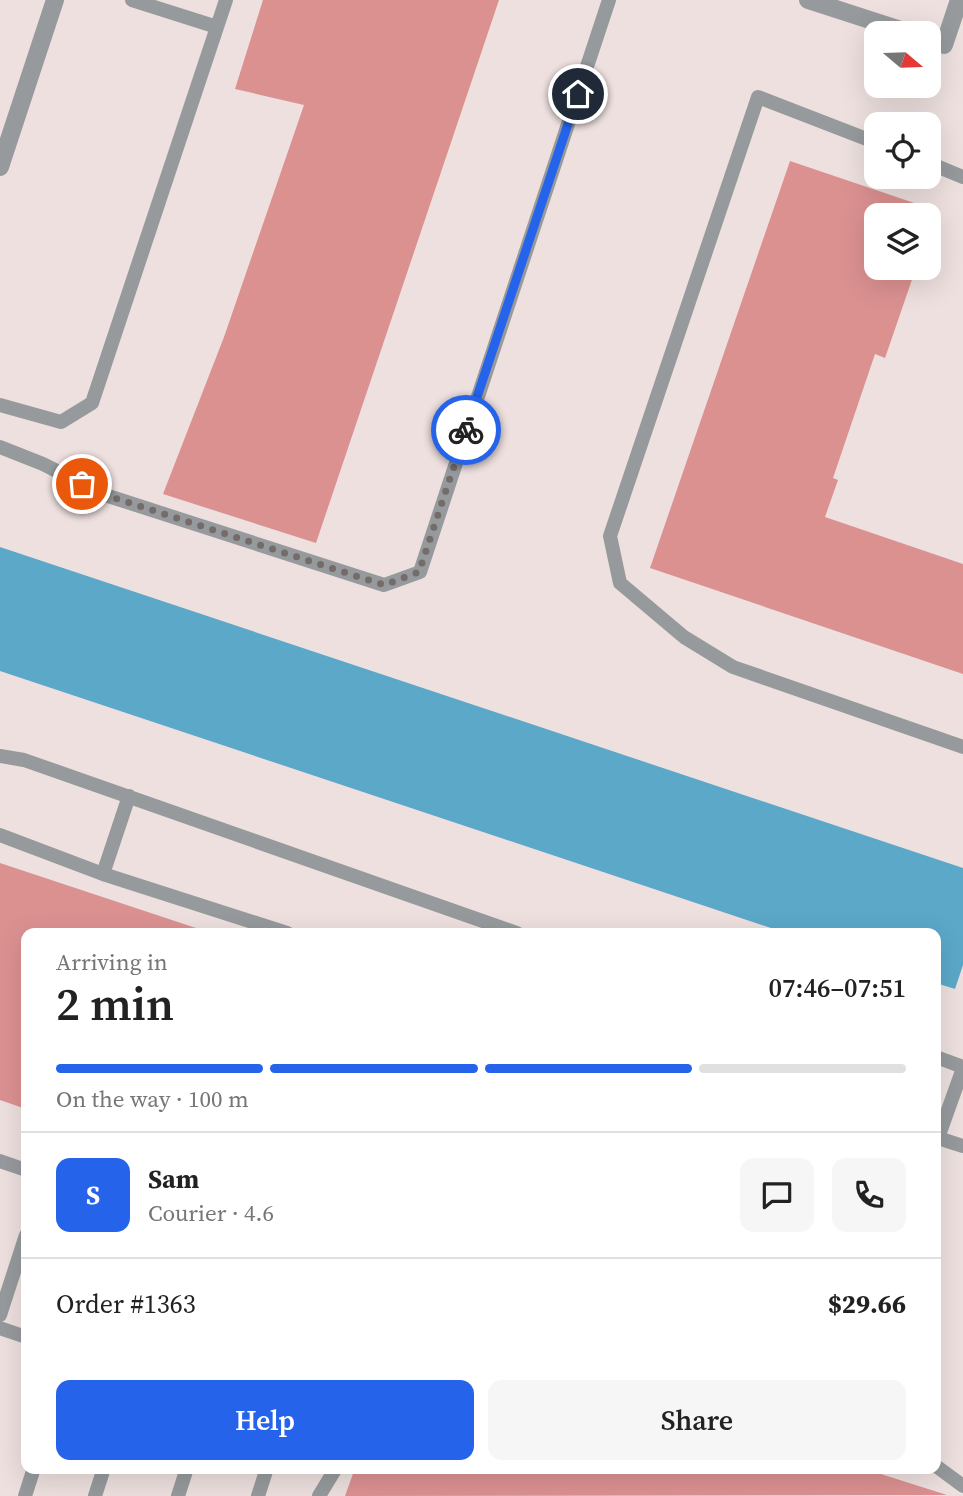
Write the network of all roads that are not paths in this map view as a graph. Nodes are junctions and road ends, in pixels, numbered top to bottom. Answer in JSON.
{"nodes":[{"id":1,"x":55,"y":0,"type":"edge"},
{"id":2,"x":132,"y":0,"type":"edge"},
{"id":3,"x":226,"y":0,"type":"edge"},
{"id":4,"x":609,"y":0,"type":"edge"},
{"id":5,"x":808,"y":0,"type":"edge"},
{"id":6,"x":959,"y":0,"type":"edge"},
{"id":7,"x":873,"y":21,"type":"edge"},
{"id":8,"x":216,"y":27,"type":"junction"},
{"id":9,"x":942,"y":43,"type":"edge"},
{"id":10,"x":864,"y":138,"type":"edge"},
{"id":11,"x":0,"y":167,"type":"edge"},
{"id":12,"x":941,"y":168,"type":"edge"},
{"id":13,"x":963,"y":177,"type":"edge"},
{"id":14,"x":0,"y":405,"type":"edge"},
{"id":15,"x":0,"y":447,"type":"edge"},
{"id":16,"x":963,"y":747,"type":"edge"},
{"id":17,"x":0,"y":756,"type":"edge"},
{"id":18,"x":129,"y":796,"type":"junction"},
{"id":19,"x":0,"y":835,"type":"edge"},
{"id":20,"x":103,"y":874,"type":"junction"},
{"id":21,"x":271,"y":928,"type":"edge"},
{"id":22,"x":488,"y":928,"type":"edge"},
{"id":23,"x":941,"y":1059,"type":"edge"},
{"id":24,"x":963,"y":1067,"type":"edge"},
{"id":25,"x":941,"y":1129,"type":"edge"},
{"id":26,"x":941,"y":1139,"type":"edge"},
{"id":27,"x":963,"y":1146,"type":"edge"},
{"id":28,"x":0,"y":1161,"type":"edge"},
{"id":29,"x":21,"y":1168,"type":"edge"},
{"id":30,"x":21,"y":1250,"type":"edge"},
{"id":31,"x":0,"y":1315,"type":"edge"},
{"id":32,"x":0,"y":1328,"type":"edge"},
{"id":33,"x":21,"y":1335,"type":"edge"},
{"id":34,"x":941,"y":1470,"type":"edge"},
{"id":35,"x":32,"y":1474,"type":"edge"},
{"id":36,"x":102,"y":1474,"type":"edge"},
{"id":37,"x":185,"y":1474,"type":"edge"},
{"id":38,"x":265,"y":1474,"type":"edge"},
{"id":39,"x":332,"y":1474,"type":"edge"},
{"id":40,"x":963,"y":1486,"type":"edge"},
{"id":41,"x":25,"y":1496,"type":"edge"},
{"id":42,"x":95,"y":1496,"type":"edge"},
{"id":43,"x":178,"y":1496,"type":"edge"},
{"id":44,"x":258,"y":1496,"type":"edge"},
{"id":45,"x":319,"y":1496,"type":"edge"}],
"edges":[{"from":1,"to":11,"type":"street"},
{"from":2,"to":8,"type":"lane"},
{"from":3,"to":8,"type":"lane"},
{"from":4,"to":15,"type":"lane"},
{"from":5,"to":7,"type":"street"},
{"from":6,"to":9,"type":"street"},
{"from":8,"to":14,"type":"lane"},
{"from":10,"to":16,"type":"lane"},
{"from":12,"to":13,"type":"lane"},
{"from":17,"to":18,"type":"lane"},
{"from":18,"to":20,"type":"lane"},
{"from":18,"to":22,"type":"lane"},
{"from":19,"to":20,"type":"lane"},
{"from":20,"to":21,"type":"lane"},
{"from":23,"to":24,"type":"lane"},
{"from":24,"to":25,"type":"lane"},
{"from":26,"to":27,"type":"lane"},
{"from":28,"to":29,"type":"lane"},
{"from":30,"to":31,"type":"lane"},
{"from":32,"to":33,"type":"lane"},
{"from":34,"to":40,"type":"lane"},
{"from":35,"to":41,"type":"lane"},
{"from":36,"to":42,"type":"lane"},
{"from":37,"to":43,"type":"lane"},
{"from":38,"to":44,"type":"lane"},
{"from":39,"to":45,"type":"lane"}]}
